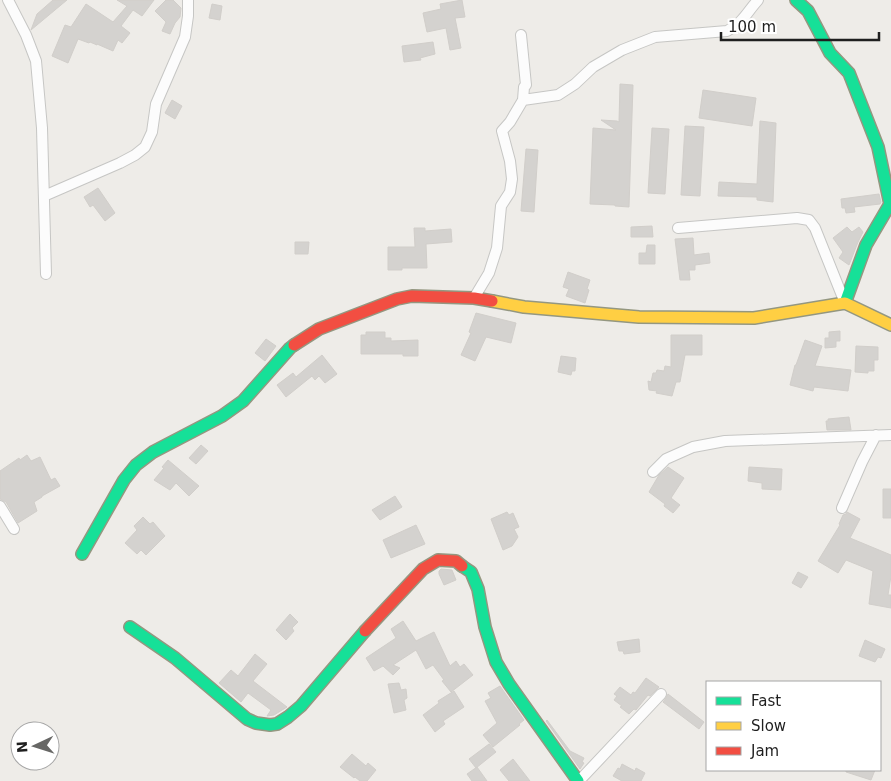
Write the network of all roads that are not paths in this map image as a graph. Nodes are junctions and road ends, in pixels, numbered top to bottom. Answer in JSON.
{"nodes":[{"id":1,"x":8,"y":0,"type":"edge"},
{"id":2,"x":188,"y":0,"type":"edge"},
{"id":3,"x":758,"y":0,"type":"edge"},
{"id":4,"x":796,"y":0,"type":"edge"},
{"id":5,"x":521,"y":35,"type":"dead end"},
{"id":6,"x":523,"y":100,"type":"junction"},
{"id":7,"x":44,"y":196,"type":"junction"},
{"id":8,"x":890,"y":203,"type":"edge"},
{"id":9,"x":678,"y":228,"type":"dead end"},
{"id":10,"x":46,"y":274,"type":"dead end"},
{"id":11,"x":474,"y":298,"type":"junction"},
{"id":12,"x":845,"y":303,"type":"junction"},
{"id":13,"x":891,"y":325,"type":"edge"},
{"id":14,"x":876,"y":435,"type":"junction"},
{"id":15,"x":891,"y":435,"type":"edge"},
{"id":16,"x":652,"y":472,"type":"dead end"},
{"id":17,"x":0,"y":506,"type":"edge"},
{"id":18,"x":842,"y":508,"type":"dead end"},
{"id":19,"x":14,"y":529,"type":"dead end"},
{"id":20,"x":82,"y":554,"type":"dead end"},
{"id":21,"x":130,"y":628,"type":"dead end"},
{"id":22,"x":661,"y":694,"type":"dead end"},
{"id":23,"x":579,"y":781,"type":"edge"}],
"edges":[{"from":1,"to":7,"type":"street"},
{"from":2,"to":7,"type":"street"},
{"from":3,"to":6,"type":"street"},
{"from":4,"to":8,"type":"street"},
{"from":5,"to":6,"type":"street"},
{"from":6,"to":11,"type":"street"},
{"from":7,"to":10,"type":"street"},
{"from":8,"to":12,"type":"street"},
{"from":9,"to":12,"type":"street"},
{"from":11,"to":12,"type":"street"},
{"from":11,"to":20,"type":"street"},
{"from":12,"to":13,"type":"street"},
{"from":14,"to":15,"type":"street"},
{"from":14,"to":16,"type":"street"},
{"from":14,"to":18,"type":"street"},
{"from":17,"to":19,"type":"street"},
{"from":21,"to":23,"type":"street"},
{"from":22,"to":23,"type":"street"}]}
